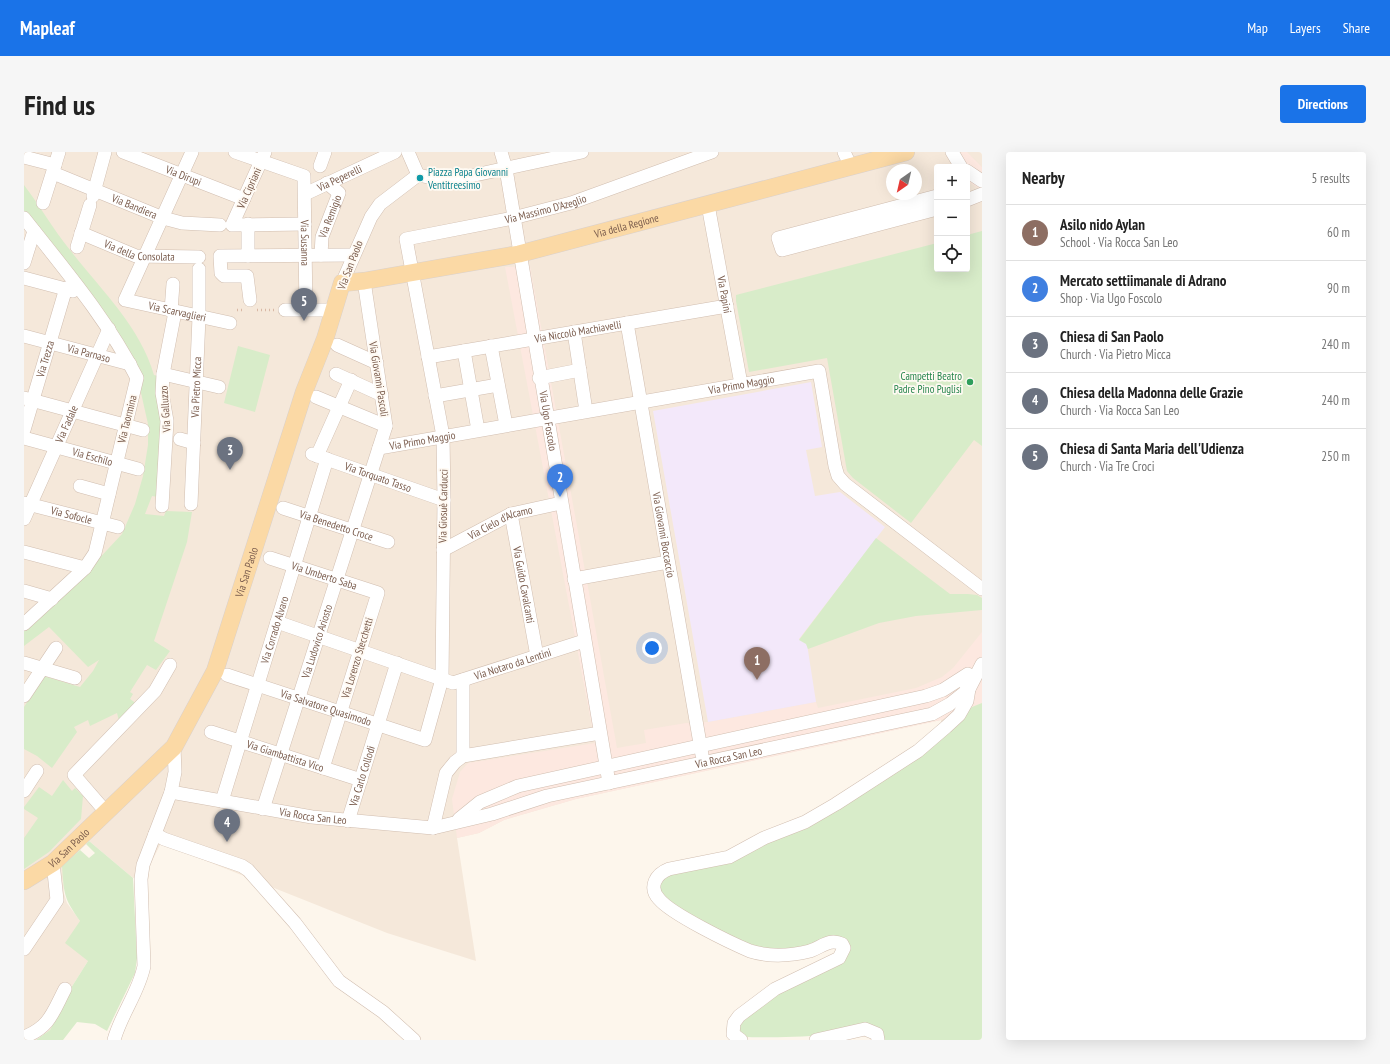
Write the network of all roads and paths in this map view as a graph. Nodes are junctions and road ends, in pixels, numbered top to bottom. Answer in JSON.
{"nodes":[{"id":1,"x":60,"y":152,"type":"edge"},
{"id":2,"x":105,"y":152,"type":"edge"},
{"id":3,"x":123,"y":152,"type":"edge"},
{"id":4,"x":192,"y":152,"type":"edge"},
{"id":5,"x":235,"y":152,"type":"edge"},
{"id":6,"x":325,"y":152,"type":"edge"},
{"id":7,"x":500,"y":152,"type":"edge"},
{"id":8,"x":582,"y":152,"type":"edge"},
{"id":9,"x":712,"y":152,"type":"edge"},
{"id":10,"x":906,"y":152,"type":"edge"},
{"id":11,"x":952,"y":152,"type":"edge"},
{"id":12,"x":386,"y":153,"type":"edge"},
{"id":13,"x":412,"y":153,"type":"edge"},
{"id":14,"x":263,"y":156,"type":"edge"},
{"id":15,"x":551,"y":156,"type":"edge"},
{"id":16,"x":24,"y":157,"type":"edge"},
{"id":17,"x":847,"y":159,"type":"edge"},
{"id":18,"x":959,"y":164,"type":"edge"},
{"id":19,"x":320,"y":166,"type":"dead end"},
{"id":20,"x":54,"y":169,"type":"junction"},
{"id":21,"x":506,"y":170,"type":"junction"},
{"id":22,"x":182,"y":175,"type":"junction"},
{"id":23,"x":418,"y":175,"type":"junction"},
{"id":24,"x":327,"y":183,"type":"junction"},
{"id":25,"x":305,"y":194,"type":"junction"},
{"id":26,"x":982,"y":194,"type":"edge"},
{"id":27,"x":92,"y":197,"type":"junction"},
{"id":28,"x":934,"y":197,"type":"edge"},
{"id":29,"x":244,"y":199,"type":"junction"},
{"id":30,"x":970,"y":199,"type":"edge"},
{"id":31,"x":43,"y":203,"type":"dead end"},
{"id":32,"x":708,"y":205,"type":"junction"},
{"id":33,"x":934,"y":210,"type":"edge"},
{"id":34,"x":24,"y":218,"type":"edge"},
{"id":35,"x":162,"y":218,"type":"junction"},
{"id":36,"x":513,"y":218,"type":"junction"},
{"id":37,"x":248,"y":224,"type":"junction"},
{"id":38,"x":305,"y":224,"type":"junction"},
{"id":39,"x":226,"y":225,"type":"junction"},
{"id":40,"x":34,"y":231,"type":"junction"},
{"id":41,"x":81,"y":233,"type":"junction"},
{"id":42,"x":77,"y":247,"type":"dead end"},
{"id":43,"x":519,"y":254,"type":"junction"},
{"id":44,"x":321,"y":255,"type":"junction"},
{"id":45,"x":353,"y":255,"type":"junction"},
{"id":46,"x":248,"y":256,"type":"junction"},
{"id":47,"x":306,"y":256,"type":"junction"},
{"id":48,"x":144,"y":257,"type":"junction"},
{"id":49,"x":24,"y":263,"type":"edge"},
{"id":50,"x":199,"y":263,"type":"joint"},
{"id":51,"x":412,"y":272,"type":"junction"},
{"id":52,"x":24,"y":278,"type":"edge"},
{"id":53,"x":364,"y":281,"type":"junction"},
{"id":54,"x":342,"y":282,"type":"junction"},
{"id":55,"x":173,"y":284,"type":"dead end"},
{"id":56,"x":66,"y":288,"type":"junction"},
{"id":57,"x":87,"y":297,"type":"junction"},
{"id":58,"x":249,"y":306,"type":"junction"},
{"id":59,"x":727,"y":306,"type":"junction"},
{"id":60,"x":237,"y":310,"type":"dead end"},
{"id":61,"x":285,"y":310,"type":"joint"},
{"id":62,"x":306,"y":310,"type":"junction"},
{"id":63,"x":334,"y":310,"type":"junction"},
{"id":64,"x":173,"y":311,"type":"junction"},
{"id":65,"x":199,"y":317,"type":"junction"},
{"id":66,"x":230,"y":323,"type":"dead end"},
{"id":67,"x":627,"y":323,"type":"junction"},
{"id":68,"x":109,"y":329,"type":"junction"},
{"id":69,"x":574,"y":332,"type":"junction"},
{"id":70,"x":24,"y":336,"type":"edge"},
{"id":71,"x":533,"y":339,"type":"junction"},
{"id":72,"x":50,"y":343,"type":"junction"},
{"id":73,"x":338,"y":345,"type":"dead end"},
{"id":74,"x":492,"y":346,"type":"junction"},
{"id":75,"x":464,"y":350,"type":"junction"},
{"id":76,"x":98,"y":356,"type":"junction"},
{"id":77,"x":428,"y":357,"type":"junction"},
{"id":78,"x":377,"y":363,"type":"junction"},
{"id":79,"x":130,"y":364,"type":"junction"},
{"id":80,"x":580,"y":370,"type":"junction"},
{"id":81,"x":163,"y":374,"type":"junction"},
{"id":82,"x":336,"y":374,"type":"dead end"},
{"id":83,"x":540,"y":378,"type":"junction"},
{"id":84,"x":351,"y":380,"type":"junction"},
{"id":85,"x":195,"y":382,"type":"junction"},
{"id":86,"x":741,"y":384,"type":"junction"},
{"id":87,"x":498,"y":385,"type":"junction"},
{"id":88,"x":219,"y":387,"type":"dead end"},
{"id":89,"x":471,"y":390,"type":"junction"},
{"id":90,"x":382,"y":395,"type":"junction"},
{"id":91,"x":435,"y":396,"type":"junction"},
{"id":92,"x":316,"y":397,"type":"dead end"},
{"id":93,"x":28,"y":399,"type":"edge"},
{"id":94,"x":641,"y":401,"type":"junction"},
{"id":95,"x":339,"y":407,"type":"junction"},
{"id":96,"x":72,"y":411,"type":"junction"},
{"id":97,"x":586,"y":411,"type":"junction"},
{"id":98,"x":546,"y":418,"type":"junction"},
{"id":99,"x":126,"y":425,"type":"junction"},
{"id":100,"x":506,"y":425,"type":"junction"},
{"id":101,"x":386,"y":426,"type":"junction"},
{"id":102,"x":24,"y":430,"type":"edge"},
{"id":103,"x":142,"y":430,"type":"dead end"},
{"id":104,"x":478,"y":430,"type":"junction"},
{"id":105,"x":443,"y":436,"type":"junction"},
{"id":106,"x":24,"y":438,"type":"edge"},
{"id":107,"x":180,"y":439,"type":"dead end"},
{"id":108,"x":194,"y":443,"type":"junction"},
{"id":109,"x":56,"y":447,"type":"junction"},
{"id":110,"x":379,"y":448,"type":"junction"},
{"id":111,"x":319,"y":456,"type":"junction"},
{"id":112,"x":117,"y":463,"type":"junction"},
{"id":113,"x":138,"y":469,"type":"dead end"},
{"id":114,"x":370,"y":474,"type":"junction"},
{"id":115,"x":80,"y":486,"type":"dead end"},
{"id":116,"x":109,"y":494,"type":"junction"},
{"id":117,"x":444,"y":500,"type":"junction"},
{"id":118,"x":561,"y":503,"type":"junction"},
{"id":119,"x":27,"y":504,"type":"edge"},
{"id":120,"x":191,"y":504,"type":"dead end"},
{"id":121,"x":162,"y":506,"type":"dead end"},
{"id":122,"x":283,"y":508,"type":"dead end"},
{"id":123,"x":510,"y":514,"type":"junction"},
{"id":124,"x":310,"y":517,"type":"junction"},
{"id":125,"x":24,"y":518,"type":"edge"},
{"id":126,"x":102,"y":523,"type":"junction"},
{"id":127,"x":118,"y":527,"type":"dead end"},
{"id":128,"x":352,"y":530,"type":"junction"},
{"id":129,"x":388,"y":542,"type":"dead end"},
{"id":130,"x":443,"y":550,"type":"junction"},
{"id":131,"x":24,"y":552,"type":"edge"},
{"id":132,"x":270,"y":558,"type":"dead end"},
{"id":133,"x":668,"y":562,"type":"junction"},
{"id":134,"x":294,"y":566,"type":"junction"},
{"id":135,"x":85,"y":568,"type":"junction"},
{"id":136,"x":336,"y":579,"type":"junction"},
{"id":137,"x":574,"y":579,"type":"junction"},
{"id":138,"x":982,"y":590,"type":"edge"},
{"id":139,"x":24,"y":591,"type":"edge"},
{"id":140,"x":378,"y":593,"type":"joint"},
{"id":141,"x":52,"y":599,"type":"junction"},
{"id":142,"x":277,"y":622,"type":"junction"},
{"id":143,"x":24,"y":624,"type":"edge"},
{"id":144,"x":318,"y":636,"type":"junction"},
{"id":145,"x":584,"y":641,"type":"junction"},
{"id":146,"x":56,"y":648,"type":"dead end"},
{"id":147,"x":360,"y":650,"type":"junction"},
{"id":148,"x":537,"y":656,"type":"junction"},
{"id":149,"x":24,"y":663,"type":"edge"},
{"id":150,"x":397,"y":663,"type":"junction"},
{"id":151,"x":982,"y":663,"type":"edge"},
{"id":152,"x":170,"y":665,"type":"dead end"},
{"id":153,"x":42,"y":669,"type":"junction"},
{"id":154,"x":228,"y":675,"type":"dead end"},
{"id":155,"x":75,"y":678,"type":"dead end"},
{"id":156,"x":442,"y":679,"type":"junction"},
{"id":157,"x":463,"y":680,"type":"junction"},
{"id":158,"x":966,"y":684,"type":"junction"},
{"id":159,"x":258,"y":685,"type":"junction"},
{"id":160,"x":24,"y":696,"type":"edge"},
{"id":161,"x":298,"y":698,"type":"junction"},
{"id":162,"x":340,"y":712,"type":"junction"},
{"id":163,"x":378,"y":724,"type":"junction"},
{"id":164,"x":211,"y":732,"type":"dead end"},
{"id":165,"x":600,"y":733,"type":"junction"},
{"id":166,"x":425,"y":740,"type":"joint"},
{"id":167,"x":240,"y":741,"type":"junction"},
{"id":168,"x":174,"y":747,"type":"junction"},
{"id":169,"x":700,"y":747,"type":"junction"},
{"id":170,"x":281,"y":754,"type":"junction"},
{"id":171,"x":463,"y":756,"type":"junction"},
{"id":172,"x":703,"y":763,"type":"junction"},
{"id":173,"x":606,"y":767,"type":"junction"},
{"id":174,"x":323,"y":768,"type":"junction"},
{"id":175,"x":37,"y":771,"type":"dead end"},
{"id":176,"x":361,"y":780,"type":"junction"},
{"id":177,"x":609,"y":783,"type":"junction"},
{"id":178,"x":24,"y":791,"type":"edge"},
{"id":179,"x":171,"y":792,"type":"junction"},
{"id":180,"x":222,"y":801,"type":"junction"},
{"id":181,"x":263,"y":809,"type":"junction"},
{"id":182,"x":106,"y":812,"type":"junction"},
{"id":183,"x":348,"y":821,"type":"junction"},
{"id":184,"x":456,"y":821,"type":"junction"},
{"id":185,"x":433,"y":828,"type":"junction"},
{"id":186,"x":155,"y":834,"type":"junction"},
{"id":187,"x":52,"y":863,"type":"junction"},
{"id":188,"x":24,"y":881,"type":"edge"},
{"id":189,"x":24,"y":949,"type":"edge"},
{"id":190,"x":65,"y":989,"type":"dead end"},
{"id":191,"x":24,"y":1037,"type":"edge"},
{"id":192,"x":114,"y":1040,"type":"edge"},
{"id":193,"x":414,"y":1040,"type":"edge"},
{"id":194,"x":741,"y":1040,"type":"edge"},
{"id":195,"x":816,"y":1040,"type":"edge"},
{"id":196,"x":878,"y":1040,"type":"edge"}],
"edges":[{"from":1,"to":20,"type":"street"},
{"from":2,"to":27,"type":"street"},
{"from":3,"to":22,"type":"street","name":"Via Dirupi"},
{"from":4,"to":22,"type":"street"},
{"from":5,"to":14,"type":"street"},
{"from":6,"to":19,"type":"street"},
{"from":7,"to":21,"type":"street","name":"Via Ugo Foscolo"},
{"from":8,"to":15,"type":"street"},
{"from":9,"to":36,"type":"street","name":"Via Massimo D'Azeglio"},
{"from":10,"to":17,"type":"main road","name":"Via della Regione"},
{"from":11,"to":18,"type":"street"},
{"from":12,"to":24,"type":"street","name":"Via Peperelli"},
{"from":13,"to":23,"type":"street"},
{"from":14,"to":25,"type":"street","name":"Via Susanna"},
{"from":14,"to":29,"type":"street","name":"Via Cipriani"},
{"from":15,"to":21,"type":"street"},
{"from":16,"to":20,"type":"street","name":"Via Bandiera"},
{"from":17,"to":32,"type":"main road","name":"Via della Regione"},
{"from":20,"to":27,"type":"street","name":"Via Bandiera"},
{"from":20,"to":31,"type":"street"},
{"from":21,"to":23,"type":"street"},
{"from":21,"to":36,"type":"street","name":"Via Ugo Foscolo"},
{"from":22,"to":29,"type":"street","name":"Via Dirupi"},
{"from":22,"to":35,"type":"street"},
{"from":23,"to":45,"type":"street","name":"Via San Paolo"},
{"from":24,"to":25,"type":"street","name":"Via Peperelli"},
{"from":24,"to":44,"type":"street","name":"Via Remigio"},
{"from":25,"to":38,"type":"street","name":"Via Susanna"},
{"from":26,"to":30,"type":"street"},
{"from":27,"to":35,"type":"street","name":"Via Bandiera"},
{"from":27,"to":41,"type":"street"},
{"from":28,"to":33,"type":"street"},
{"from":29,"to":39,"type":"street","name":"Via Cipriani"},
{"from":32,"to":43,"type":"main road","name":"Via della Regione"},
{"from":32,"to":59,"type":"street","name":"Via Papini"},
{"from":34,"to":40,"type":"street","name":"Via Taormina"},
{"from":35,"to":39,"type":"street","name":"Via Bandiera"},
{"from":35,"to":48,"type":"street"},
{"from":36,"to":43,"type":"street","name":"Via Ugo Foscolo"},
{"from":36,"to":51,"type":"street","name":"Via Massimo D'Azeglio"},
{"from":37,"to":38,"type":"street","name":"Via Bandiera"},
{"from":37,"to":39,"type":"street","name":"Via Bandiera"},
{"from":37,"to":46,"type":"street"},
{"from":38,"to":47,"type":"street","name":"Via Susanna"},
{"from":40,"to":49,"type":"street"},
{"from":40,"to":57,"type":"street","name":"Via Taormina"},
{"from":41,"to":42,"type":"street"},
{"from":41,"to":48,"type":"street","name":"Via della Consolata"},
{"from":43,"to":51,"type":"main road","name":"Via della Regione"},
{"from":43,"to":71,"type":"street","name":"Via Ugo Foscolo"},
{"from":44,"to":45,"type":"street"},
{"from":44,"to":47,"type":"street"},
{"from":45,"to":54,"type":"street","name":"Via San Paolo"},
{"from":46,"to":47,"type":"street"},
{"from":46,"to":58,"type":"street"},
{"from":47,"to":62,"type":"street","name":"Via Susanna"},
{"from":48,"to":50,"type":"street","name":"Via della Consolata"},
{"from":48,"to":64,"type":"street","name":"Via Scarvaglieri"},
{"from":50,"to":65,"type":"street","name":"Via Pietro Micca"},
{"from":51,"to":53,"type":"main road","name":"Via della Regione"},
{"from":51,"to":77,"type":"street","name":"Via Giosuè Carducci"},
{"from":52,"to":56,"type":"street"},
{"from":53,"to":54,"type":"main road","name":"Via della Regione"},
{"from":53,"to":78,"type":"street","name":"Via Giovanni Pascoli"},
{"from":54,"to":63,"type":"main road","name":"Via San Paolo"},
{"from":55,"to":64,"type":"street","name":"Via Galluzzo"},
{"from":56,"to":57,"type":"street"},
{"from":56,"to":72,"type":"street","name":"Via Trezza"},
{"from":57,"to":68,"type":"street","name":"Via Taormina"},
{"from":58,"to":60,"type":"path"},
{"from":58,"to":61,"type":"path"},
{"from":59,"to":67,"type":"street","name":"Via Niccolò Machiavelli"},
{"from":59,"to":86,"type":"street","name":"Via Papini"},
{"from":61,"to":62,"type":"street"},
{"from":62,"to":63,"type":"street"},
{"from":63,"to":168,"type":"main road","name":"Via San Paolo"},
{"from":64,"to":65,"type":"street","name":"Via Scarvaglieri"},
{"from":64,"to":81,"type":"street","name":"Via Galluzzo"},
{"from":65,"to":66,"type":"street","name":"Via Scarvaglieri"},
{"from":65,"to":85,"type":"street","name":"Via Pietro Micca"},
{"from":67,"to":69,"type":"street","name":"Via Niccolò Machiavelli"},
{"from":67,"to":94,"type":"street","name":"Via Giovanni Boccaccio"},
{"from":68,"to":76,"type":"street","name":"Via Fadale"},
{"from":68,"to":79,"type":"street","name":"Via Taormina"},
{"from":69,"to":71,"type":"street","name":"Via Niccolò Machiavelli"},
{"from":69,"to":80,"type":"street"},
{"from":70,"to":72,"type":"street","name":"Via Parnaso"},
{"from":71,"to":74,"type":"street","name":"Via Niccolò Machiavelli"},
{"from":71,"to":83,"type":"street","name":"Via Ugo Foscolo"},
{"from":72,"to":76,"type":"street","name":"Via Parnaso"},
{"from":72,"to":93,"type":"street","name":"Via Trezza"},
{"from":73,"to":78,"type":"street"},
{"from":74,"to":75,"type":"street","name":"Via Niccolò Machiavelli"},
{"from":74,"to":87,"type":"street"},
{"from":75,"to":77,"type":"street","name":"Via Niccolò Machiavelli"},
{"from":75,"to":89,"type":"street"},
{"from":76,"to":79,"type":"street","name":"Via Parnaso"},
{"from":76,"to":96,"type":"street","name":"Via Fadale"},
{"from":77,"to":91,"type":"street","name":"Via Giosuè Carducci"},
{"from":78,"to":90,"type":"street","name":"Via Giovanni Pascoli"},
{"from":79,"to":99,"type":"street","name":"Via Taormina"},
{"from":80,"to":83,"type":"street"},
{"from":80,"to":97,"type":"street"},
{"from":81,"to":85,"type":"street"},
{"from":81,"to":121,"type":"street","name":"Via Galluzzo"},
{"from":82,"to":84,"type":"street"},
{"from":83,"to":98,"type":"street","name":"Via Ugo Foscolo"},
{"from":84,"to":90,"type":"street"},
{"from":84,"to":95,"type":"street","name":"Via Corrado Alvaro"},
{"from":85,"to":88,"type":"street"},
{"from":85,"to":108,"type":"street","name":"Via Pietro Micca"},
{"from":86,"to":94,"type":"street","name":"Via Primo Maggio"},
{"from":86,"to":138,"type":"street","name":"Via Primo Maggio"},
{"from":87,"to":89,"type":"street"},
{"from":87,"to":100,"type":"street"},
{"from":89,"to":91,"type":"street"},
{"from":89,"to":104,"type":"street"},
{"from":90,"to":101,"type":"street","name":"Via Giovanni Pascoli"},
{"from":91,"to":105,"type":"street","name":"Via Giosuè Carducci"},
{"from":92,"to":95,"type":"street"},
{"from":93,"to":96,"type":"street"},
{"from":93,"to":102,"type":"street","name":"Via Trezza"},
{"from":94,"to":97,"type":"street","name":"Via Primo Maggio"},
{"from":94,"to":133,"type":"street","name":"Via Giovanni Boccaccio"},
{"from":95,"to":101,"type":"street"},
{"from":95,"to":111,"type":"street","name":"Via Corrado Alvaro"},
{"from":96,"to":99,"type":"street"},
{"from":96,"to":109,"type":"street","name":"Via Fadale"},
{"from":97,"to":98,"type":"street","name":"Via Primo Maggio"},
{"from":98,"to":100,"type":"street","name":"Via Primo Maggio"},
{"from":98,"to":118,"type":"street","name":"Via Ugo Foscolo"},
{"from":99,"to":103,"type":"street"},
{"from":99,"to":112,"type":"street","name":"Via Taormina"},
{"from":100,"to":104,"type":"street","name":"Via Primo Maggio"},
{"from":101,"to":110,"type":"street","name":"Via Giovanni Pascoli"},
{"from":104,"to":105,"type":"street","name":"Via Primo Maggio"},
{"from":105,"to":110,"type":"street","name":"Via Primo Maggio"},
{"from":105,"to":117,"type":"street","name":"Via Giosuè Carducci"},
{"from":106,"to":109,"type":"street","name":"Via Eschilo"},
{"from":107,"to":108,"type":"street"},
{"from":108,"to":120,"type":"street","name":"Via Pietro Micca"},
{"from":109,"to":112,"type":"street","name":"Via Eschilo"},
{"from":109,"to":119,"type":"street","name":"Via Fadale"},
{"from":110,"to":114,"type":"street","name":"Via Giovanni Pascoli"},
{"from":111,"to":114,"type":"street","name":"Via Torquato Tasso"},
{"from":111,"to":124,"type":"street","name":"Via Corrado Alvaro"},
{"from":112,"to":113,"type":"street","name":"Via Eschilo"},
{"from":112,"to":116,"type":"street","name":"Via Taormina"},
{"from":114,"to":117,"type":"street","name":"Via Torquato Tasso"},
{"from":114,"to":128,"type":"street","name":"Via Ludovico Ariosto"},
{"from":115,"to":116,"type":"street"},
{"from":116,"to":126,"type":"street","name":"Via Taormina"},
{"from":117,"to":130,"type":"street","name":"Via Giosuè Carducci"},
{"from":118,"to":123,"type":"street","name":"Via Cielo d'Alcamo"},
{"from":118,"to":137,"type":"street","name":"Via Ugo Foscolo"},
{"from":119,"to":125,"type":"street","name":"Via Fadale"},
{"from":119,"to":126,"type":"street","name":"Via Sofocle"},
{"from":122,"to":124,"type":"street","name":"Via Benedetto Croce"},
{"from":123,"to":130,"type":"street","name":"Via Cielo d'Alcamo"},
{"from":123,"to":148,"type":"street","name":"Via Guido Cavalcanti"},
{"from":124,"to":128,"type":"street","name":"Via Benedetto Croce"},
{"from":124,"to":134,"type":"street","name":"Via Corrado Alvaro"},
{"from":126,"to":127,"type":"street","name":"Via Sofocle"},
{"from":126,"to":135,"type":"street","name":"Via Taormina"},
{"from":128,"to":129,"type":"street","name":"Via Benedetto Croce"},
{"from":128,"to":136,"type":"street","name":"Via Ludovico Ariosto"},
{"from":130,"to":156,"type":"street","name":"Via Giosuè Carducci"},
{"from":131,"to":135,"type":"street"},
{"from":132,"to":134,"type":"street","name":"Via Umberto Saba"},
{"from":133,"to":137,"type":"street"},
{"from":133,"to":169,"type":"street","name":"Via Giovanni Boccaccio"},
{"from":134,"to":136,"type":"street","name":"Via Umberto Saba"},
{"from":134,"to":142,"type":"street","name":"Via Corrado Alvaro"},
{"from":135,"to":141,"type":"street","name":"Via Taormina"},
{"from":136,"to":140,"type":"street","name":"Via Umberto Saba"},
{"from":136,"to":144,"type":"street","name":"Via Ludovico Ariosto"},
{"from":137,"to":145,"type":"street","name":"Via Ugo Foscolo"},
{"from":139,"to":141,"type":"street"},
{"from":140,"to":147,"type":"street","name":"Via Lorenzo Stecchetti"},
{"from":141,"to":143,"type":"street","name":"Via Taormina"},
{"from":142,"to":144,"type":"street","name":"Via Notaro da Lentini"},
{"from":142,"to":159,"type":"street","name":"Via Corrado Alvaro"},
{"from":144,"to":147,"type":"street","name":"Via Notaro da Lentini"},
{"from":144,"to":161,"type":"street","name":"Via Ludovico Ariosto"},
{"from":145,"to":148,"type":"street","name":"Via Notaro da Lentini"},
{"from":145,"to":165,"type":"street","name":"Via Ugo Foscolo"},
{"from":146,"to":153,"type":"street"},
{"from":147,"to":150,"type":"street","name":"Via Notaro da Lentini"},
{"from":147,"to":162,"type":"street","name":"Via Lorenzo Stecchetti"},
{"from":148,"to":157,"type":"street","name":"Via Notaro da Lentini"},
{"from":149,"to":153,"type":"street"},
{"from":150,"to":156,"type":"street","name":"Via Notaro da Lentini"},
{"from":150,"to":163,"type":"street","name":"Via Carlo Collodi"},
{"from":151,"to":158,"type":"street","name":"Via Rocca San Leo"},
{"from":152,"to":182,"type":"street"},
{"from":153,"to":155,"type":"street"},
{"from":153,"to":160,"type":"street"},
{"from":154,"to":159,"type":"street","name":"Via Salvatore Quasimodo"},
{"from":156,"to":157,"type":"street","name":"Via Notaro da Lentini"},
{"from":156,"to":166,"type":"street","name":"Via Giosuè Carducci"},
{"from":157,"to":171,"type":"street"},
{"from":158,"to":169,"type":"street","name":"Via Rocca San Leo"},
{"from":158,"to":172,"type":"street","name":"Via Rocca San Leo"},
{"from":158,"to":194,"type":"street"},
{"from":159,"to":161,"type":"street","name":"Via Salvatore Quasimodo"},
{"from":159,"to":167,"type":"street","name":"Via Corrado Alvaro"},
{"from":161,"to":162,"type":"street","name":"Via Salvatore Quasimodo"},
{"from":161,"to":170,"type":"street","name":"Via Ludovico Ariosto"},
{"from":162,"to":163,"type":"street","name":"Via Salvatore Quasimodo"},
{"from":162,"to":174,"type":"street","name":"Via Lorenzo Stecchetti"},
{"from":163,"to":166,"type":"street","name":"Via Salvatore Quasimodo"},
{"from":163,"to":176,"type":"street","name":"Via Carlo Collodi"},
{"from":164,"to":167,"type":"street","name":"Via Giambattista Vico"},
{"from":165,"to":171,"type":"street"},
{"from":165,"to":173,"type":"street","name":"Via Ugo Foscolo"},
{"from":167,"to":170,"type":"street","name":"Via Giambattista Vico"},
{"from":167,"to":180,"type":"street","name":"Via Corrado Alvaro"},
{"from":168,"to":179,"type":"street"},
{"from":168,"to":182,"type":"main road","name":"Via San Paolo"},
{"from":169,"to":172,"type":"street","name":"Via Giovanni Boccaccio"},
{"from":169,"to":173,"type":"street","name":"Via Rocca San Leo"},
{"from":170,"to":174,"type":"street","name":"Via Giambattista Vico"},
{"from":170,"to":181,"type":"street","name":"Via Ludovico Ariosto"},
{"from":171,"to":185,"type":"street"},
{"from":172,"to":177,"type":"street","name":"Via Rocca San Leo"},
{"from":173,"to":177,"type":"street","name":"Via Ugo Foscolo"},
{"from":173,"to":184,"type":"street","name":"Via Rocca San Leo"},
{"from":174,"to":176,"type":"street","name":"Via Giambattista Vico"},
{"from":175,"to":178,"type":"street"},
{"from":176,"to":183,"type":"street","name":"Via Carlo Collodi"},
{"from":177,"to":184,"type":"street","name":"Via Rocca San Leo"},
{"from":179,"to":180,"type":"street","name":"Via Rocca San Leo"},
{"from":179,"to":186,"type":"street"},
{"from":180,"to":181,"type":"street","name":"Via Rocca San Leo"},
{"from":181,"to":183,"type":"street","name":"Via Rocca San Leo"},
{"from":182,"to":187,"type":"main road","name":"Via San Paolo"},
{"from":183,"to":185,"type":"street","name":"Via Rocca San Leo"},
{"from":184,"to":185,"type":"street","name":"Via Rocca San Leo"},
{"from":186,"to":192,"type":"street"},
{"from":186,"to":193,"type":"street"},
{"from":187,"to":188,"type":"main road","name":"Via San Paolo"},
{"from":187,"to":189,"type":"street"},
{"from":190,"to":191,"type":"street"},
{"from":195,"to":196,"type":"street"}]}
